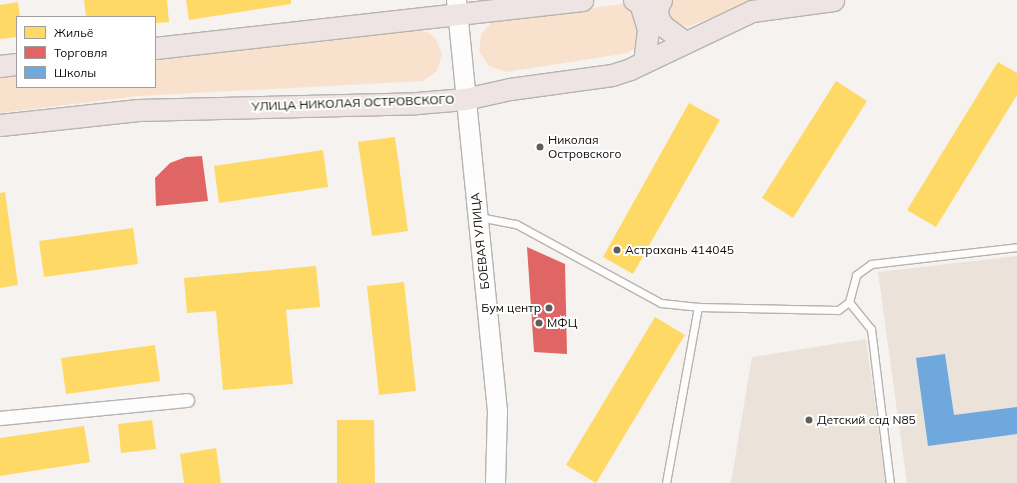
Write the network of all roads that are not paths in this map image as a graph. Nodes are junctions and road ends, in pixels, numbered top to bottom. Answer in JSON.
{"nodes":[{"id":1,"x":582,"y":0,"type":"edge"},
{"id":2,"x":634,"y":0,"type":"edge"},
{"id":3,"x":661,"y":0,"type":"edge"},
{"id":4,"x":833,"y":0,"type":"edge"},
{"id":5,"x":457,"y":7,"type":"edge"},
{"id":6,"x":685,"y":42,"type":"junction"},
{"id":7,"x":156,"y":48,"type":"edge"},
{"id":8,"x":644,"y":61,"type":"junction"},
{"id":9,"x":16,"y":64,"type":"edge"},
{"id":10,"x":0,"y":66,"type":"edge"},
{"id":11,"x":464,"y":99,"type":"junction"},
{"id":12,"x":0,"y":125,"type":"edge"},
{"id":13,"x":477,"y":216,"type":"junction"},
{"id":14,"x":1017,"y":247,"type":"edge"},
{"id":15,"x":850,"y":302,"type":"junction"},
{"id":16,"x":698,"y":307,"type":"junction"},
{"id":17,"x":187,"y":400,"type":"dead end"},
{"id":18,"x":0,"y":418,"type":"edge"},
{"id":19,"x":495,"y":483,"type":"edge"},
{"id":20,"x":666,"y":483,"type":"edge"},
{"id":21,"x":890,"y":483,"type":"edge"}],
"edges":[{"from":1,"to":5,"type":"main road"},
{"from":2,"to":8,"type":"main road"},
{"from":3,"to":6,"type":"main road"},
{"from":4,"to":6,"type":"main road","name":"УЛИЦА НИКОЛАЯ ОСТРОВСКОГО"},
{"from":5,"to":7,"type":"main road"},
{"from":5,"to":11,"type":"main road","name":"БОЕВАЯ УЛИЦА"},
{"from":6,"to":8,"type":"main road","name":"УЛИЦА НИКОЛАЯ ОСТРОВСКОГО"},
{"from":8,"to":11,"type":"main road","name":"УЛИЦА НИКОЛАЯ ОСТРОВСКОГО"},
{"from":9,"to":10,"type":"main road"},
{"from":11,"to":12,"type":"main road","name":"УЛИЦА НИКОЛАЯ ОСТРОВСКОГО"},
{"from":11,"to":13,"type":"main road","name":"БОЕВАЯ УЛИЦА"},
{"from":13,"to":16,"type":"lane"},
{"from":13,"to":19,"type":"main road","name":"БОЕВАЯ УЛИЦА"},
{"from":14,"to":15,"type":"lane"},
{"from":15,"to":16,"type":"lane"},
{"from":15,"to":21,"type":"lane"},
{"from":16,"to":20,"type":"lane"},
{"from":17,"to":18,"type":"street"}]}
